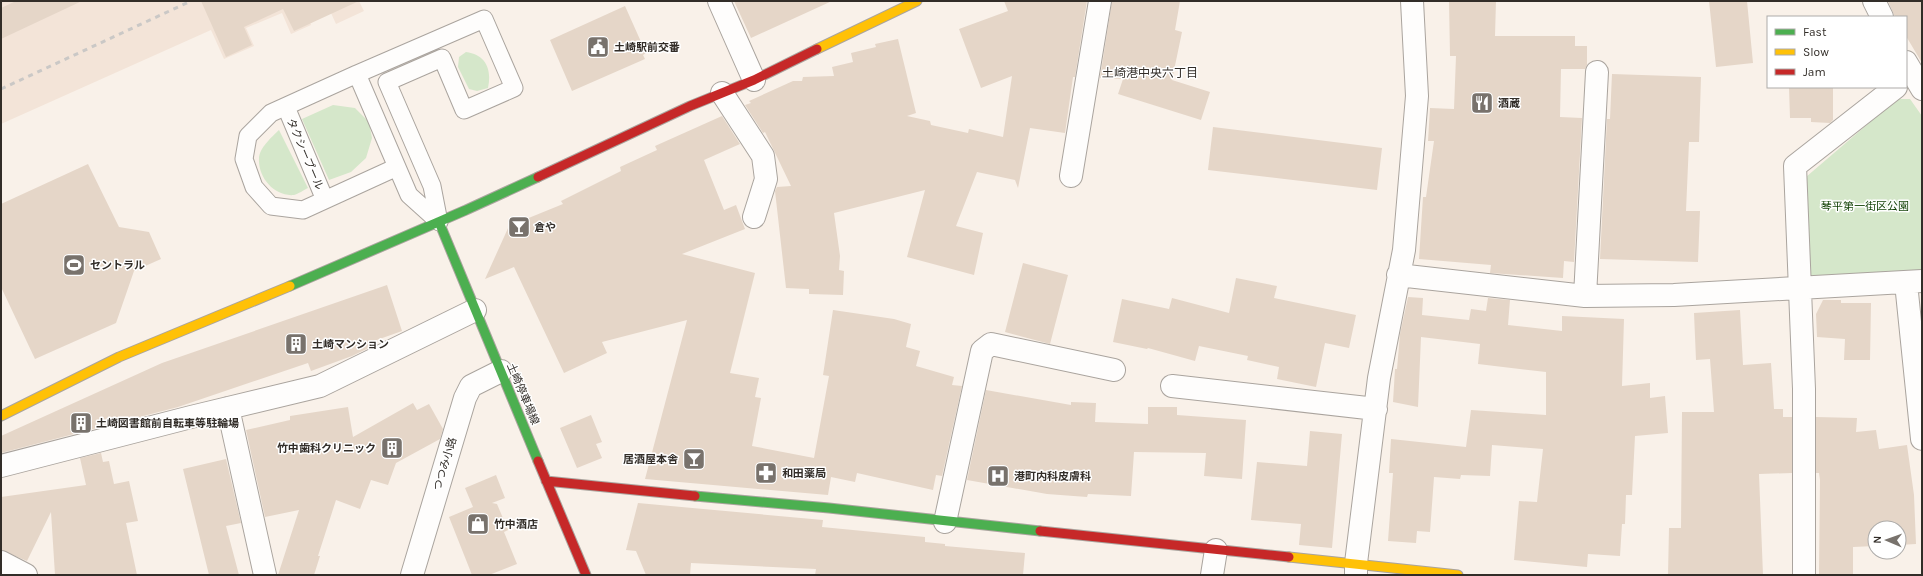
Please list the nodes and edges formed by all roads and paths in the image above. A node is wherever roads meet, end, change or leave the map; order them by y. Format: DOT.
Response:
graph roads {
  1 [pos="719,1"];
  2 [pos="917,1"];
  3 [pos="1100,1"];
  4 [pos="1412,1"];
  5 [pos="1874,1"];
  6 [pos="1882,16"];
  7 [pos="1597,72"];
  8 [pos="357,74"];
  9 [pos="754,80"];
  10 [pos="1896,88"];
  11 [pos="722,93"];
  12 [pos="286,107"];
  13 [pos="397,168"];
  14 [pos="1071,176"];
  15 [pos="325,200"];
  16 [pos="754,217"];
  17 [pos="439,222"];
  18 [pos="1398,275"];
  19 [pos="1914,282"];
  20 [pos="1799,287"];
  21 [pos="1585,296"];
  22 [pos="475,310"];
  23 [pos="1917,345"];
  24 [pos="1114,370"];
  25 [pos="500,371"];
  26 [pos="1172,386"];
  27 [pos="228,408"];
  28 [pos="1376,408"];
  29 [pos="1,416"];
  30 [pos="1922,439"];
  31 [pos="1,466"];
  32 [pos="546,481"];
  33 [pos="945,522"];
  34 [pos="1216,550"];
  35 [pos="1,562"];
  36 [pos="1356,569"];
  37 [pos="26,575"];
  38 [pos="265,575"];
  39 [pos="412,575"];
  40 [pos="586,575"];
  41 [pos="1212,575"];
  42 [pos="1458,575"];
  43 [pos="1804,575"];
  1 -- 9 [label="street"];
  2 -- 9 [label="street"];
  3 -- 14 [label="street"];
  4 -- 18 [label="street"];
  5 -- 6 [label="street"];
  7 -- 21 [label="street"];
  8 -- 12 [label="lane"];
  8 -- 13 [label="lane"];
  8 -- 17 [label="lane"];
  9 -- 11 [label="street"];
  10 -- 20 [label="street"];
  11 -- 16 [label="street"];
  11 -- 17 [label="street"];
  12 -- 15 [label="lane, タクシープール"];
  12 -- 15 [label="lane"];
  13 -- 15 [label="lane"];
  13 -- 17 [label="lane"];
  17 -- 22 [label="street, 土崎停車場線"];
  17 -- 29 [label="street"];
  18 -- 21 [label="street"];
  18 -- 28 [label="street"];
  19 -- 20 [label="street"];
  19 -- 23 [label="street"];
  20 -- 21 [label="street"];
  20 -- 43 [label="street"];
  22 -- 25 [label="street, 土崎停車場線"];
  22 -- 27 [label="street"];
  23 -- 30 [label="street"];
  24 -- 33 [label="street"];
  25 -- 32 [label="street, 土崎停車場線"];
  25 -- 39 [label="street, つつみ小路"];
  26 -- 28 [label="street"];
  27 -- 31 [label="street"];
  27 -- 38 [label="street"];
  28 -- 36 [label="street"];
  32 -- 33 [label="street"];
  32 -- 40 [label="street, 土崎停車場線"];
  33 -- 34 [label="street"];
  34 -- 36 [label="street"];
  34 -- 41 [label="street"];
  35 -- 37 [label="street"];
  36 -- 42 [label="street"];
}
